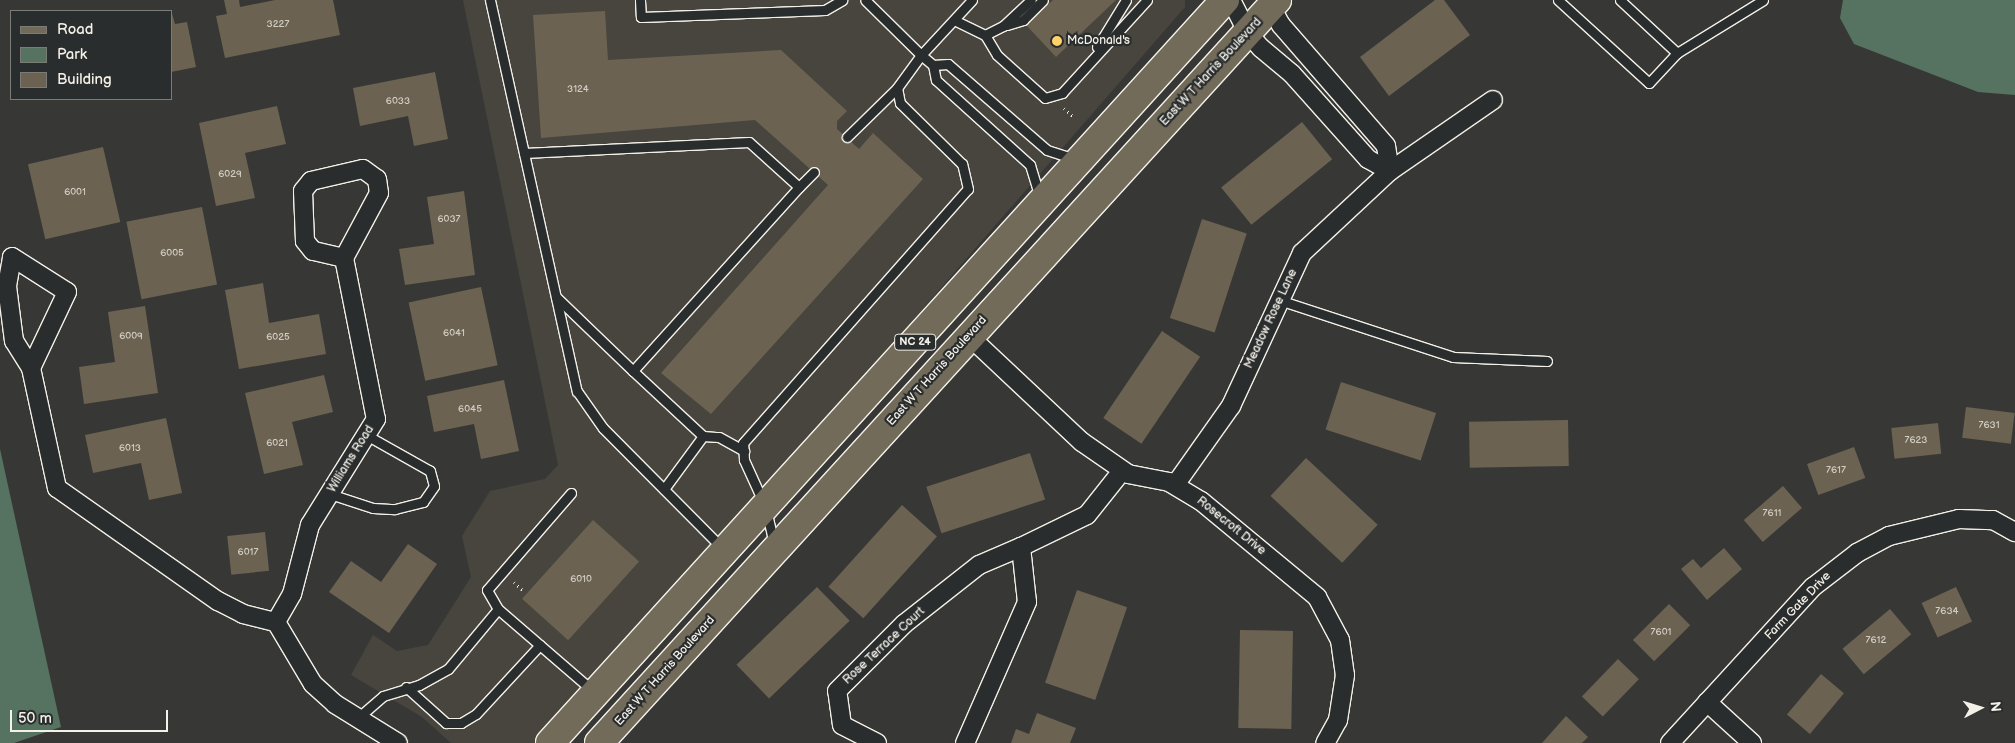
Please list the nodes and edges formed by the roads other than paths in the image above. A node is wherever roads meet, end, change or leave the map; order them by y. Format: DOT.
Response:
graph roads {
  1 [pos="490,0"];
  2 [pos="640,0"];
  3 [pos="842,0"];
  4 [pos="865,0"];
  5 [pos="972,0"];
  6 [pos="1031,0"];
  7 [pos="1043,0"];
  8 [pos="1126,0"];
  9 [pos="1147,0"];
  10 [pos="1225,0"];
  11 [pos="1232,0"];
  12 [pos="1558,0"];
  13 [pos="1620,0"];
  14 [pos="1763,0"];
  15 [pos="1274,3"];
  16 [pos="954,20"];
  17 [pos="1003,26"];
  18 [pos="1246,32"];
  19 [pos="985,35"];
  20 [pos="1677,52"];
  21 [pos="921,55"];
  22 [pos="1091,58"];
  23 [pos="934,65"];
  24 [pos="897,88"];
  25 [pos="1493,100"];
  26 [pos="848,137"];
  27 [pos="524,153"];
  28 [pos="1080,160"];
  29 [pos="1390,171"];
  30 [pos="814,172"];
  31 [pos="799,187"];
  32 [pos="1042,202"];
  33 [pos="344,258"];
  34 [pos="556,297"];
  35 [pos="1278,300"];
  36 [pos="969,336"];
  37 [pos="1547,361"];
  38 [pos="31,368"];
  39 [pos="633,371"];
  40 [pos="366,435"];
  41 [pos="703,436"];
  42 [pos="744,451"];
  43 [pos="1122,471"];
  44 [pos="1175,485"];
  45 [pos="664,489"];
  46 [pos="571,493"];
  47 [pos="330,494"];
  48 [pos="765,506"];
  49 [pos="2015,532"];
  50 [pos="1021,547"];
  51 [pos="724,550"];
  52 [pos="776,550"];
  53 [pos="498,609"];
  54 [pos="276,622"];
  55 [pos="540,645"];
  56 [pos="406,687"];
  57 [pos="595,693"];
  58 [pos="1707,702"];
  59 [pos="360,716"];
  60 [pos="398,743"];
  61 [pos="550,743"];
  62 [pos="599,743"];
  63 [pos="877,743"];
  64 [pos="966,743"];
  65 [pos="1325,743"];
  66 [pos="1670,743"];
  67 [pos="1752,743"];
  1 -- 27 [label="lane"];
  2 -- 3 [label="lane"];
  4 -- 21 [label="lane"];
  5 -- 16 [label="lane"];
  6 -- 17 [label="lane"];
  7 -- 17 [label="lane"];
  8 -- 22 [label="lane"];
  9 -- 22 [label="lane"];
  10 -- 28 [label="main road, NC 24"];
  11 -- 18 [label="street"];
  12 -- 20 [label="lane"];
  13 -- 20 [label="lane"];
  14 -- 20 [label="lane"];
  15 -- 18 [label="main road, East W T Harris Boulevard / NC 24"];
  15 -- 29 [label="street"];
  16 -- 19 [label="lane"];
  16 -- 21 [label="lane"];
  17 -- 19 [label="lane"];
  18 -- 29 [label="street"];
  18 -- 36 [label="main road, East W T Harris Boulevard / NC 24"];
  19 -- 22 [label="lane"];
  21 -- 23 [label="lane"];
  21 -- 24 [label="lane"];
  23 -- 28 [label="lane"];
  23 -- 32 [label="lane"];
  24 -- 26 [label="lane"];
  24 -- 42 [label="lane"];
  25 -- 29 [label="street, Meadow Rose Lane"];
  27 -- 31 [label="lane"];
  27 -- 34 [label="lane"];
  28 -- 32 [label="main road, NC 24"];
  29 -- 35 [label="street, Meadow Rose Lane"];
  30 -- 31 [label="lane"];
  31 -- 39 [label="lane"];
  32 -- 48 [label="main road, NC 24"];
  33 -- 33 [label="street"];
  33 -- 40 [label="street, Williams Road"];
  34 -- 39 [label="lane"];
  34 -- 45 [label="lane"];
  35 -- 37 [label="lane"];
  35 -- 44 [label="street, Meadow Rose Lane"];
  36 -- 43 [label="street, Rosecroft Drive"];
  36 -- 52 [label="main road, East W T Harris Boulevard / NC 24"];
  38 -- 38 [label="street"];
  38 -- 54 [label="street"];
  39 -- 41 [label="lane"];
  40 -- 47 [label="street, Williams Road"];
  40 -- 47 [label="lane"];
  41 -- 42 [label="lane"];
  41 -- 45 [label="lane"];
  42 -- 48 [label="lane"];
  43 -- 44 [label="street, Rosecroft Drive"];
  43 -- 50 [label="street, Rose Terrace Court"];
  44 -- 65 [label="street, Rosecroft Drive"];
  45 -- 51 [label="lane"];
  46 -- 53 [label="lane"];
  47 -- 54 [label="street, Williams Road"];
  48 -- 51 [label="main road, NC 24"];
  48 -- 52 [label="lane"];
  49 -- 58 [label="street, Farm Gate Drive"];
  50 -- 63 [label="street, Rose Terrace Court"];
  50 -- 64 [label="street"];
  51 -- 57 [label="main road, NC 24"];
  52 -- 62 [label="main road, East W T Harris Boulevard / NC 24"];
  53 -- 55 [label="lane"];
  53 -- 56 [label="lane"];
  54 -- 59 [label="street"];
  55 -- 56 [label="lane"];
  55 -- 57 [label="lane"];
  56 -- 59 [label="lane"];
  57 -- 61 [label="main road, NC 24"];
  58 -- 66 [label="street, Farm Gate Drive"];
  58 -- 67 [label="street"];
  59 -- 60 [label="street"];
}
